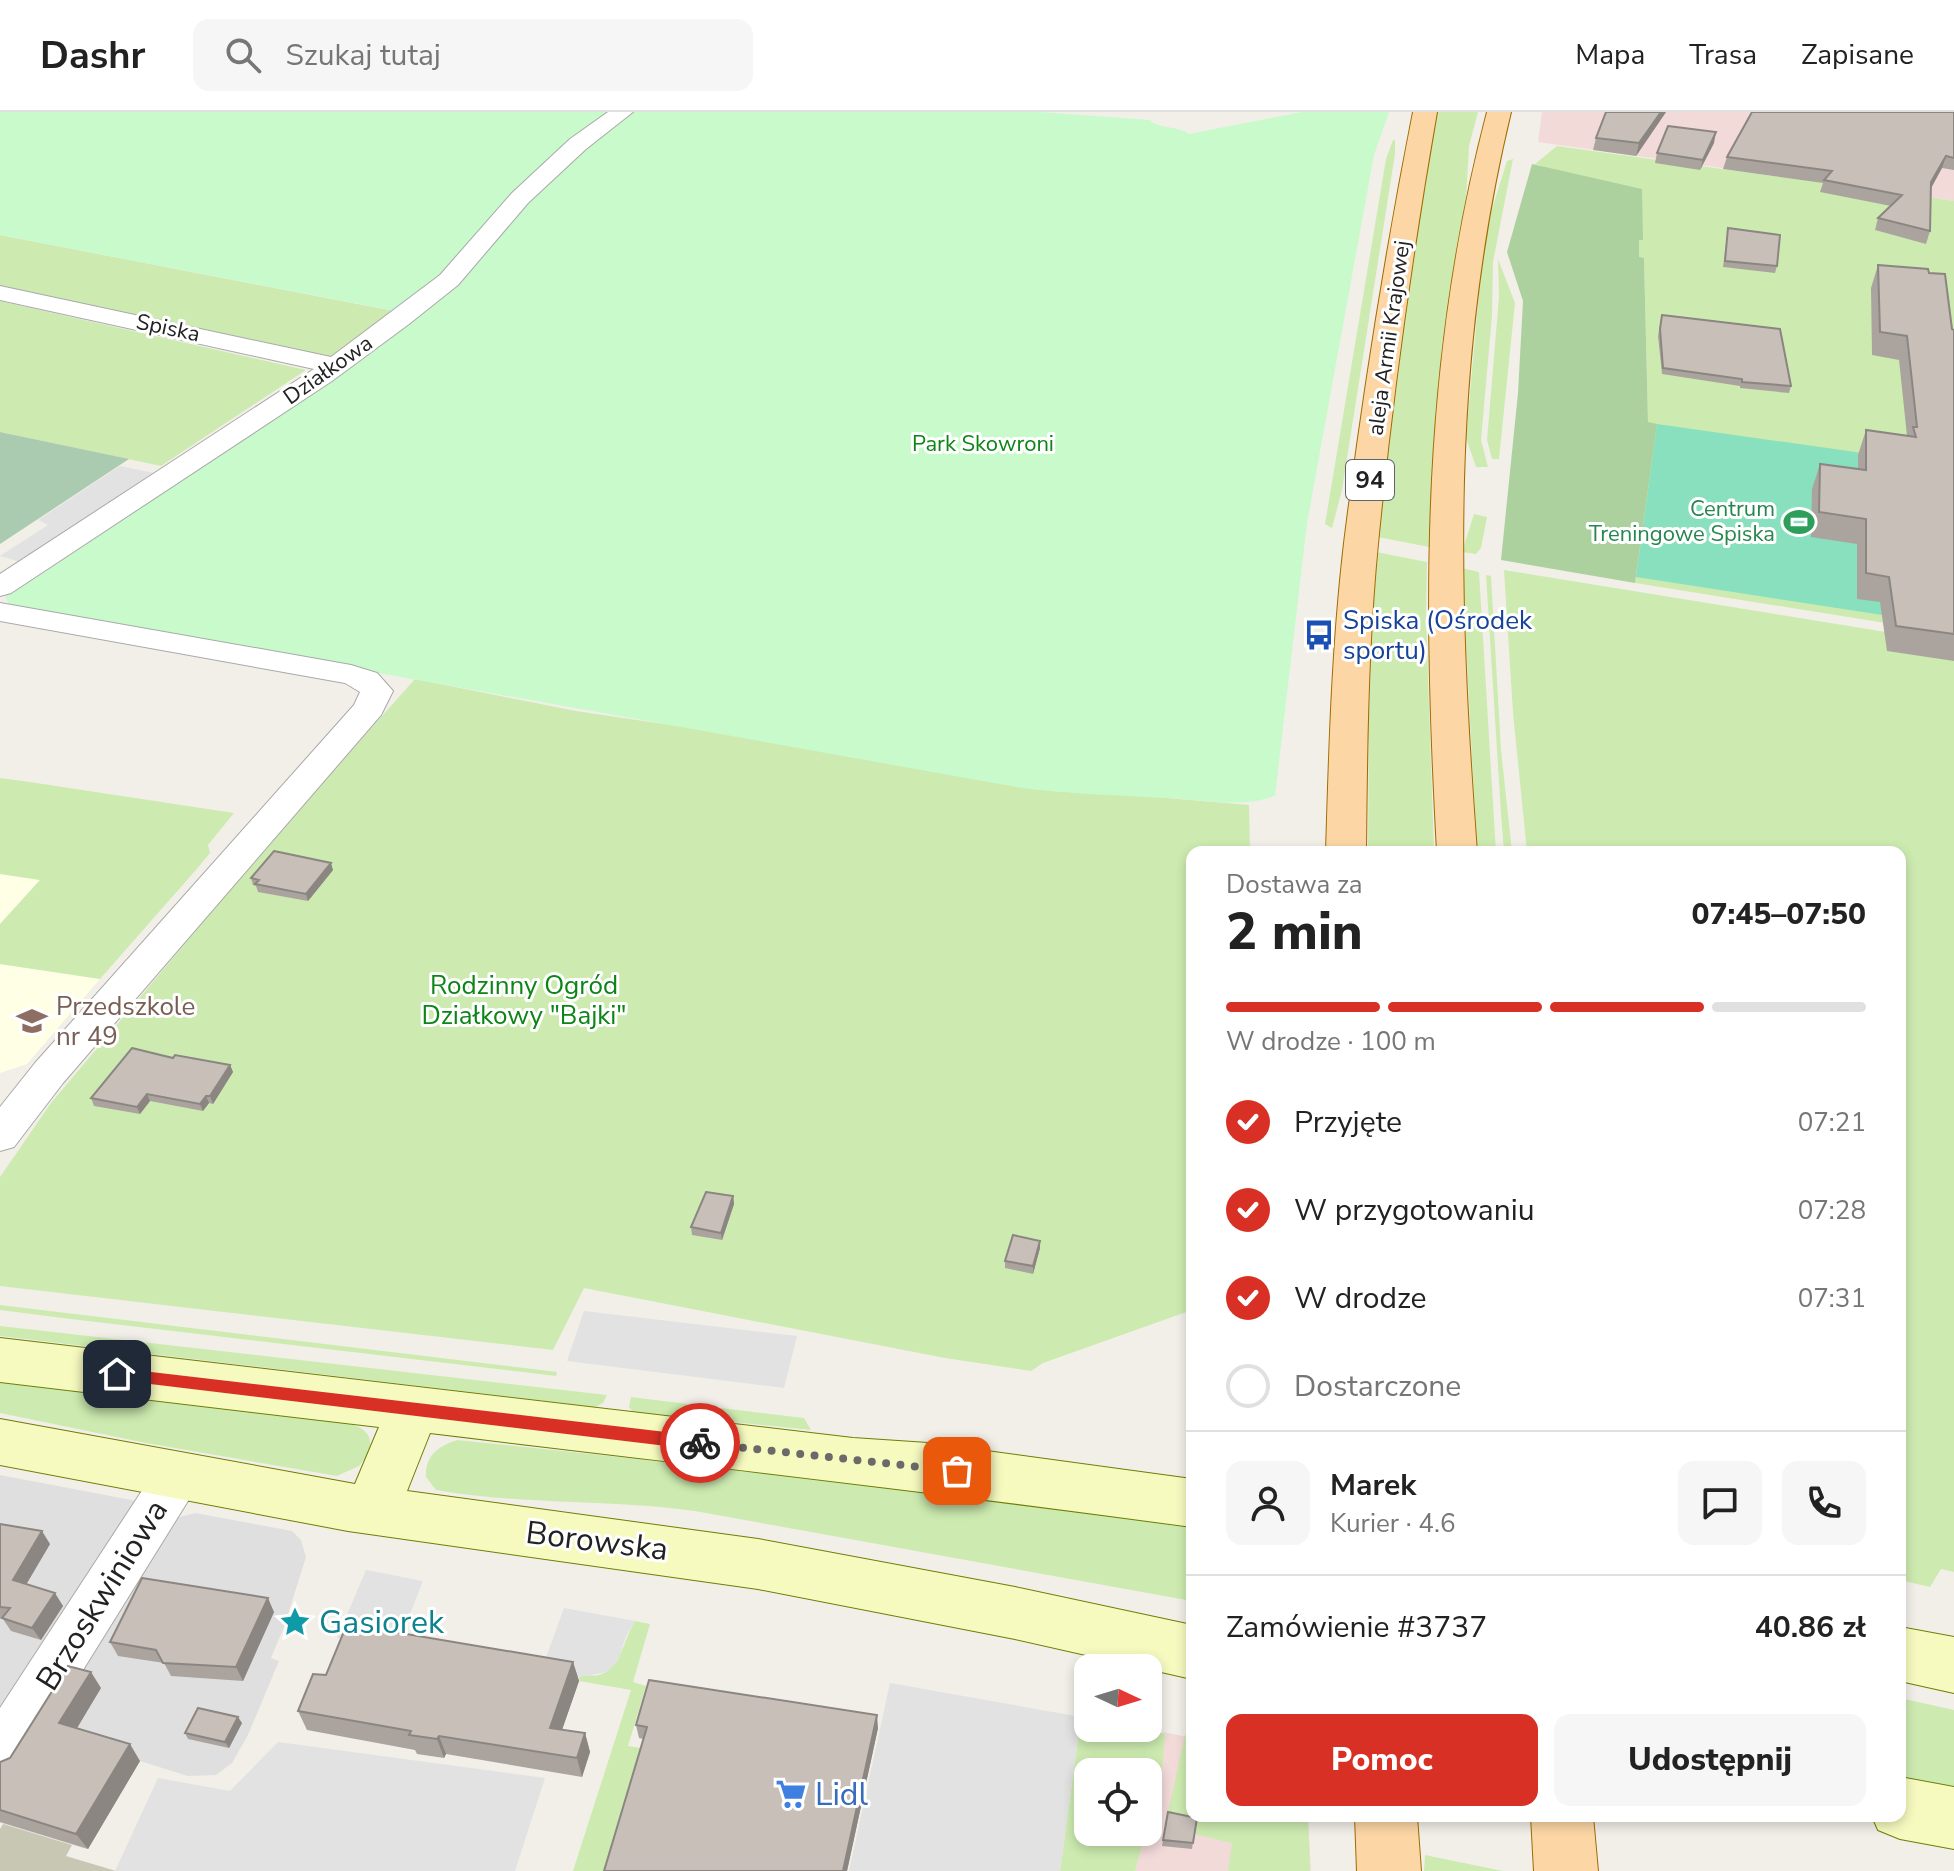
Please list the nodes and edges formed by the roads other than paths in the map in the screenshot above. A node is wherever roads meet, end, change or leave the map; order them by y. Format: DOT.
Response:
graph roads {
  1 [pos="622,112"];
  2 [pos="1425,112"];
  3 [pos="1499,112"];
  4 [pos="0,293"];
  5 [pos="336,366"];
  6 [pos="0,587"];
  7 [pos="0,612"];
  8 [pos="1346,846"];
  9 [pos="1457,846"];
  10 [pos="0,1136"];
  11 [pos="0,1360"];
  12 [pos="414,1407"];
  13 [pos="0,1442"];
  14 [pos="179,1474"];
  15 [pos="1186,1502"];
  16 [pos="371,1510"];
  17 [pos="1186,1651"];
  18 [pos="1906,1655"];
  19 [pos="1954,1665"];
  20 [pos="0,1755"];
  21 [pos="1906,1809"];
  22 [pos="1954,1818"];
  23 [pos="1386,1822"];
  24 [pos="1562,1822"];
  25 [pos="1389,1871"];
  26 [pos="1566,1871"];
  1 -- 5 [label="street, Działkowa"];
  2 -- 8 [label="main road, aleja Armii Krajowej / 94"];
  3 -- 9 [label="main road"];
  4 -- 5 [label="street, Spiska"];
  5 -- 6 [label="street, Działkowa"];
  7 -- 10 [label="street"];
  11 -- 12 [label="street"];
  12 -- 15 [label="street"];
  12 -- 16 [label="street"];
  13 -- 14 [label="street, Borowska"];
  14 -- 16 [label="street, Borowska"];
  14 -- 20 [label="street, Brzoskwiniowa"];
  16 -- 17 [label="street, Borowska"];
  18 -- 19 [label="street"];
  21 -- 22 [label="street"];
  23 -- 25 [label="main road"];
  24 -- 26 [label="main road"];
}
